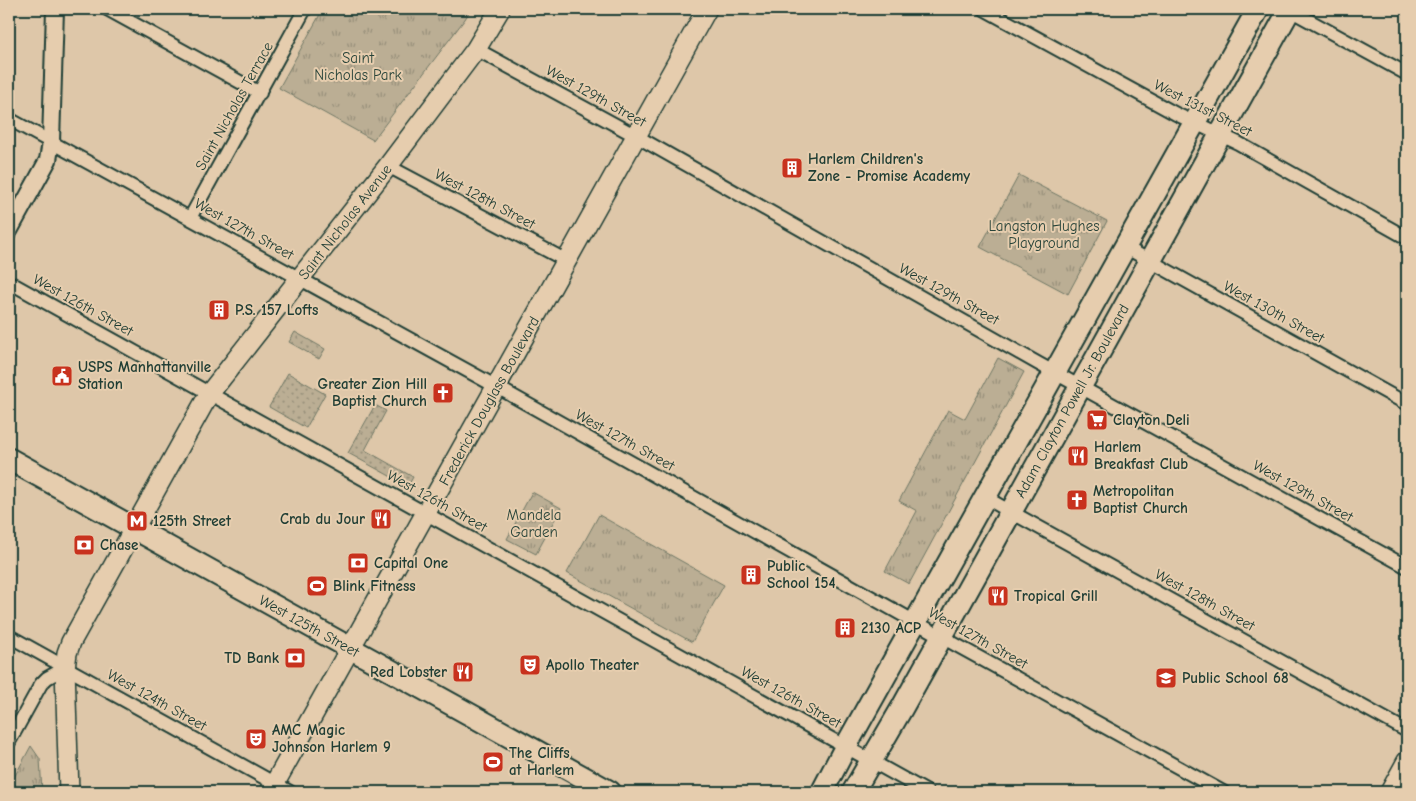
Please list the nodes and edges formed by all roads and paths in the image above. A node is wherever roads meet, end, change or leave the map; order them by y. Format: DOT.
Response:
graph roads {
  1 [pos="55,9"];
  2 [pos="106,9"];
  3 [pos="306,9"];
  4 [pos="500,9"];
  5 [pos="707,9"];
  6 [pos="984,9"];
  7 [pos="1258,9"];
  8 [pos="1289,9"];
  9 [pos="476,49"];
  10 [pos="1407,74"];
  11 [pos="260,93"];
  12 [pos="9,119"];
  13 [pos="1194,122"];
  14 [pos="1220,135"];
  15 [pos="636,136"];
  16 [pos="51,142"];
  17 [pos="388,166"];
  18 [pos="190,218"];
  19 [pos="9,231"];
  20 [pos="1407,238"];
  21 [pos="1125,247"];
  22 [pos="567,261"];
  23 [pos="1150,261"];
  24 [pos="301,279"];
  25 [pos="9,282"];
  26 [pos="1056,373"];
  27 [pos="497,386"];
  28 [pos="1080,386"];
  29 [pos="209,394"];
  30 [pos="1407,404"];
  31 [pos="9,460"];
  32 [pos="986,498"];
  33 [pos="1010,511"];
  34 [pos="426,514"];
  35 [pos="135,529"];
  36 [pos="1407,567"];
  37 [pos="917,622"];
  38 [pos="9,636"];
  39 [pos="942,636"];
  40 [pos="350,648"];
  41 [pos="65,668"];
  42 [pos="1407,731"];
  43 [pos="9,742"];
  44 [pos="846,746"];
  45 [pos="870,760"];
  46 [pos="1407,761"];
  47 [pos="278,789"];
  48 [pos="70,792"];
  49 [pos="610,792"];
  50 [pos="822,792"];
  51 [pos="853,792"];
  52 [pos="928,792"];
  53 [pos="1223,792"];
  54 [pos="1390,792"];
  1 -- 16 [label="street"];
  2 -- 11 [label="street"];
  3 -- 11 [label="street, Saint Nicholas Terrace"];
  4 -- 9 [label="main road, Saint Nicholas Avenue"];
  5 -- 15 [label="main road, Frederick Douglass Boulevard"];
  6 -- 13 [label="street, West 131st Street"];
  7 -- 13 [label="main road, Adam Clayton Powell Jr. Boulevard"];
  8 -- 10 [label="street"];
  8 -- 14 [label="main road, Adam Clayton Powell Jr. Boulevard"];
  9 -- 15 [label="street, West 129th Street"];
  9 -- 17 [label="main road, Saint Nicholas Avenue"];
  11 -- 18 [label="street, Saint Nicholas Terrace"];
  12 -- 16 [label="street, West 127th Street"];
  13 -- 14 [label="street, West 131st Street"];
  13 -- 21 [label="main road, Adam Clayton Powell Jr. Boulevard"];
  14 -- 20 [label="street, West 131st Street"];
  14 -- 23 [label="main road, Adam Clayton Powell Jr. Boulevard"];
  15 -- 22 [label="main road, Frederick Douglass Boulevard"];
  15 -- 26 [label="street, West 129th Street"];
  16 -- 18 [label="street, West 127th Street"];
  16 -- 19 [label="street"];
  17 -- 22 [label="street, West 128th Street"];
  17 -- 24 [label="main road, Saint Nicholas Avenue"];
  18 -- 24 [label="street, West 127th Street"];
  21 -- 23 [label="street, West 130th Street"];
  21 -- 26 [label="main road, Adam Clayton Powell Jr. Boulevard"];
  22 -- 27 [label="main road, Frederick Douglass Boulevard"];
  23 -- 28 [label="main road, Adam Clayton Powell Jr. Boulevard"];
  23 -- 30 [label="street, West 130th Street"];
  24 -- 27 [label="street, West 127th Street"];
  24 -- 29 [label="main road, Saint Nicholas Avenue"];
  25 -- 29 [label="street, West 126th Street"];
  26 -- 28 [label="street, West 129th Street"];
  26 -- 32 [label="main road, Adam Clayton Powell Jr. Boulevard"];
  27 -- 34 [label="main road, Frederick Douglass Boulevard"];
  27 -- 37 [label="street, West 127th Street"];
  28 -- 33 [label="main road, Adam Clayton Powell Jr. Boulevard"];
  28 -- 36 [label="street, West 129th Street"];
  29 -- 34 [label="street, West 126th Street"];
  29 -- 35 [label="main road, Saint Nicholas Avenue"];
  31 -- 35 [label="main road, West 125th Street"];
  32 -- 33 [label="street, West 128th Street"];
  32 -- 37 [label="main road, Adam Clayton Powell Jr. Boulevard"];
  33 -- 39 [label="main road, Adam Clayton Powell Jr. Boulevard"];
  33 -- 42 [label="street, West 128th Street"];
  34 -- 40 [label="main road, Frederick Douglass Boulevard"];
  34 -- 44 [label="street, West 126th Street"];
  35 -- 40 [label="main road, West 125th Street"];
  35 -- 41 [label="main road, Saint Nicholas Avenue"];
  37 -- 39 [label="street, West 127th Street"];
  37 -- 44 [label="main road, Adam Clayton Powell Jr. Boulevard"];
  38 -- 41 [label="street, West 124th Street"];
  39 -- 45 [label="main road, Adam Clayton Powell Jr. Boulevard"];
  39 -- 53 [label="street, West 127th Street"];
  40 -- 47 [label="main road, Frederick Douglass Boulevard"];
  40 -- 49 [label="main road, West 125th Street"];
  41 -- 43 [label="street"];
  41 -- 47 [label="street, West 124th Street"];
  41 -- 48 [label="main road, Saint Nicholas Avenue"];
  44 -- 45 [label="street, West 126th Street"];
  44 -- 50 [label="main road, Adam Clayton Powell Jr. Boulevard"];
  45 -- 51 [label="main road, Adam Clayton Powell Jr. Boulevard"];
  45 -- 52 [label="street, West 126th Street"];
  46 -- 54 [label="main road"];
}
